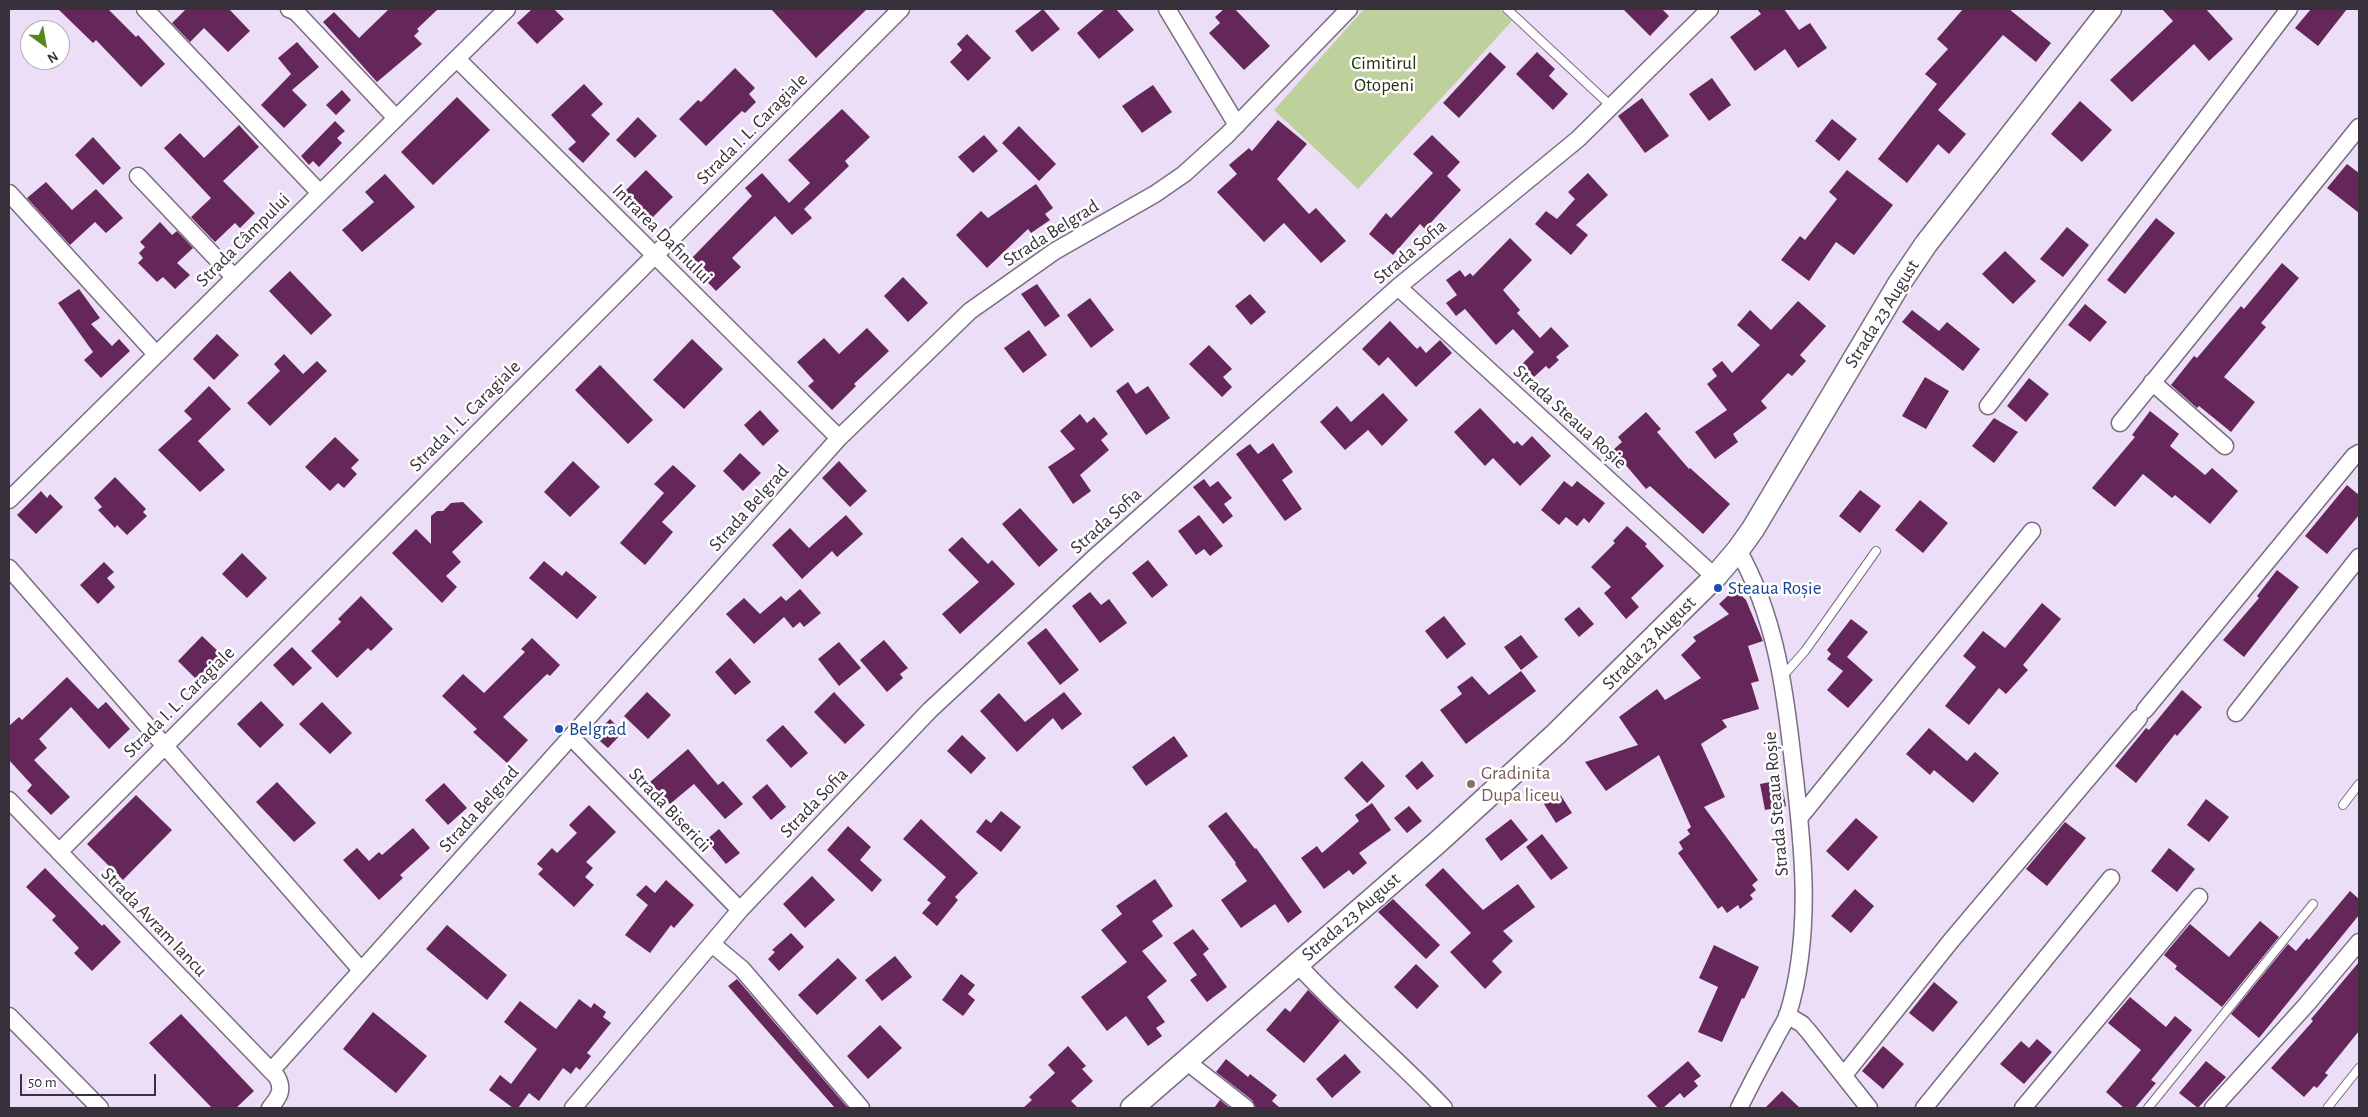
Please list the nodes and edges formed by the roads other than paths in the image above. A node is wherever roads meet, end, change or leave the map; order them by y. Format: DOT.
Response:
graph roads {
  1 [pos="145,9"];
  2 [pos="289,9"];
  3 [pos="507,9"];
  4 [pos="901,9"];
  5 [pos="1167,9"];
  6 [pos="1349,9"];
  7 [pos="1506,9"];
  8 [pos="1710,9"];
  9 [pos="2110,9"];
  10 [pos="2289,9"];
  11 [pos="457,59"];
  12 [pos="1612,106"];
  13 [pos="396,118"];
  14 [pos="1237,125"];
  15 [pos="2359,127"];
  16 [pos="138,176"];
  17 [pos="320,192"];
  18 [pos="9,193"];
  19 [pos="654,255"];
  20 [pos="234,277"];
  21 [pos="1398,287"];
  22 [pos="156,354"];
  23 [pos="2152,382"];
  24 [pos="1988,406"];
  25 [pos="2120,422"];
  26 [pos="839,438"];
  27 [pos="2225,446"];
  28 [pos="2359,453"];
  29 [pos="9,500"];
  30 [pos="2032,532"];
  31 [pos="1738,550"];
  32 [pos="1876,550"];
  33 [pos="2359,557"];
  34 [pos="9,568"];
  35 [pos="1716,577"];
  36 [pos="1782,677"];
  37 [pos="2236,713"];
  38 [pos="571,737"];
  39 [pos="164,745"];
  40 [pos="2359,784"];
  41 [pos="9,800"];
  42 [pos="2343,805"];
  43 [pos="1800,817"];
  44 [pos="59,852"];
  45 [pos="2111,878"];
  46 [pos="2199,897"];
  47 [pos="2313,904"];
  48 [pos="740,910"];
  49 [pos="2359,942"];
  50 [pos="712,944"];
  51 [pos="1297,964"];
  52 [pos="361,970"];
  53 [pos="1787,1015"];
  54 [pos="9,1016"];
  55 [pos="1186,1061"];
  56 [pos="2359,1068"];
  57 [pos="271,1071"];
  58 [pos="1844,1075"];
  59 [pos="2328,1107"];
  60 [pos="100,1108"];
  61 [pos="270,1108"];
  62 [pos="574,1108"];
  63 [pos="861,1108"];
  64 [pos="1132,1108"];
  65 [pos="1246,1108"];
  66 [pos="1444,1108"];
  67 [pos="1739,1108"];
  68 [pos="1869,1108"];
  69 [pos="1924,1108"];
  70 [pos="2024,1108"];
  71 [pos="2148,1108"];
  72 [pos="2213,1108"];
  1 -- 17 [label="street"];
  2 -- 13 [label="street"];
  3 -- 11 [label="street, Strada Câmpului"];
  4 -- 19 [label="street, Strada I. L. Caragiale"];
  5 -- 14 [label="street"];
  6 -- 14 [label="street, Strada Belgrad"];
  7 -- 12 [label="lane"];
  8 -- 12 [label="street, Strada Sofia"];
  9 -- 31 [label="main road, Strada 23 August"];
  10 -- 24 [label="street"];
  11 -- 13 [label="street, Strada Câmpului"];
  11 -- 19 [label="street, Intrarea Dafinului"];
  12 -- 21 [label="street, Strada Sofia"];
  13 -- 17 [label="street, Strada Câmpului"];
  14 -- 26 [label="street, Strada Belgrad"];
  15 -- 23 [label="street"];
  16 -- 20 [label="street"];
  17 -- 20 [label="street, Strada Câmpului"];
  18 -- 22 [label="street"];
  19 -- 26 [label="street, Intrarea Dafinului"];
  19 -- 39 [label="street, Strada I. L. Caragiale"];
  20 -- 22 [label="street, Strada Câmpului"];
  21 -- 35 [label="street, Strada Steaua Roșie"];
  21 -- 48 [label="street, Strada Sofia"];
  22 -- 29 [label="street, Strada Câmpului"];
  23 -- 25 [label="street"];
  23 -- 27 [label="street"];
  26 -- 38 [label="street, Strada Belgrad"];
  28 -- 58 [label="street"];
  30 -- 43 [label="street"];
  31 -- 35 [label="main road, Strada 23 August"];
  31 -- 36 [label="street, Strada Steaua Roșie"];
  32 -- 36 [label="lane"];
  33 -- 37 [label="street"];
  34 -- 39 [label="street"];
  35 -- 51 [label="main road, Strada 23 August"];
  36 -- 43 [label="street, Strada Steaua Roșie"];
  38 -- 48 [label="street, Strada Bisericii"];
  38 -- 52 [label="street, Strada Belgrad"];
  39 -- 44 [label="street, Strada I. L. Caragiale"];
  39 -- 52 [label="street"];
  40 -- 42 [label="lane"];
  41 -- 44 [label="street, Strada Avram Iancu"];
  43 -- 53 [label="street, Strada Steaua Roșie"];
  44 -- 57 [label="street, Strada Avram Iancu"];
  45 -- 69 [label="street"];
  46 -- 70 [label="street"];
  47 -- 71 [label="lane"];
  48 -- 50 [label="street, Strada Sofia"];
  49 -- 72 [label="street"];
  50 -- 62 [label="street, Strada Sofia"];
  50 -- 63 [label="street"];
  51 -- 55 [label="main road, Strada 23 August"];
  51 -- 66 [label="street"];
  52 -- 57 [label="street, Strada Belgrad"];
  53 -- 58 [label="street"];
  53 -- 67 [label="street, Strada Steaua Roșie"];
  54 -- 60 [label="street"];
  55 -- 64 [label="main road, Strada 23 August"];
  55 -- 65 [label="street"];
  56 -- 59 [label="lane"];
  57 -- 61 [label="street"];
  58 -- 68 [label="street"];
}
